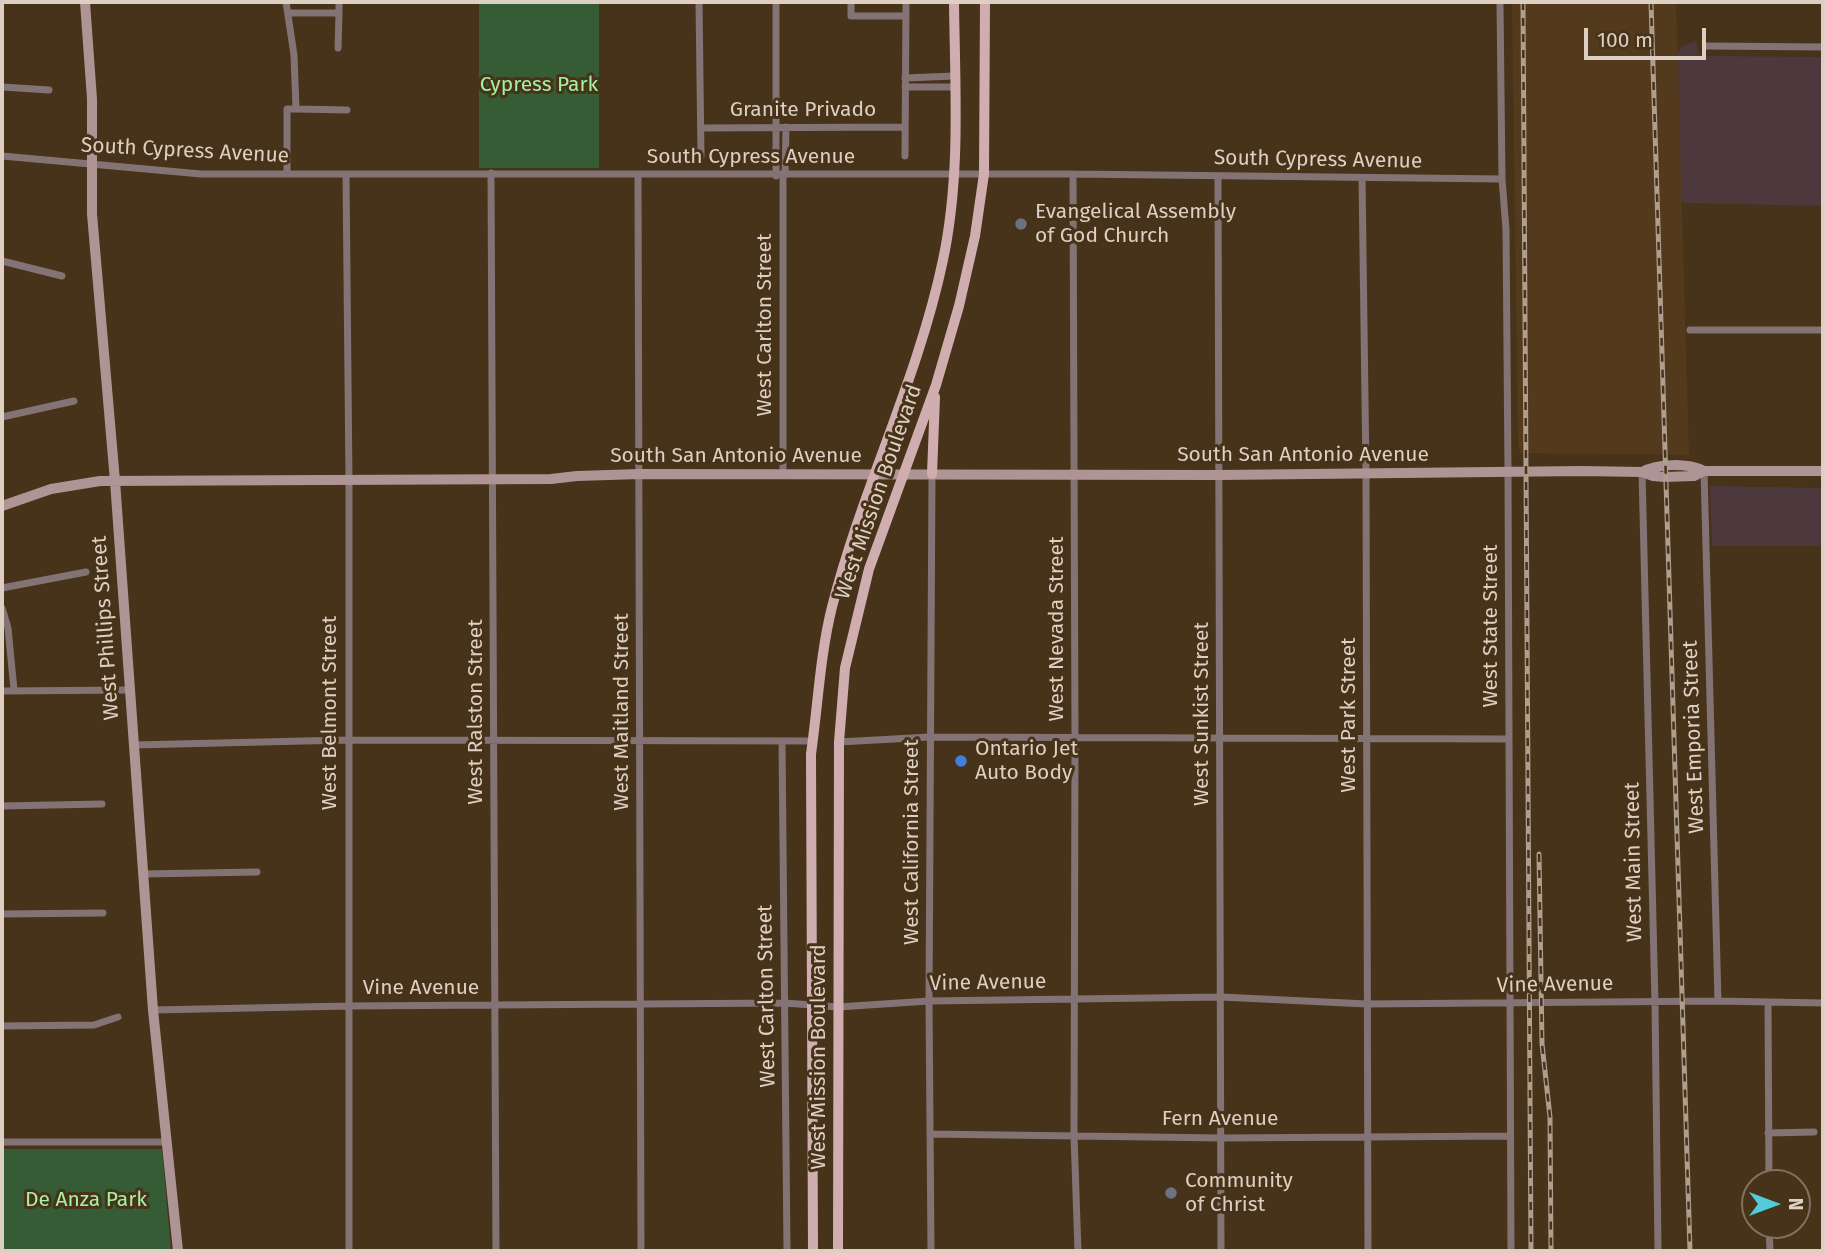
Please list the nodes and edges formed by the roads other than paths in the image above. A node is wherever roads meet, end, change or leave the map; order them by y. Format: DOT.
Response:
graph roads {
  1 [pos="85,2"];
  2 [pos="286,2"];
  3 [pos="339,2"];
  4 [pos="699,2"];
  5 [pos="776,2"];
  6 [pos="851,2"];
  7 [pos="906,2"];
  8 [pos="954,2"];
  9 [pos="985,2"];
  10 [pos="1500,2"];
  11 [pos="288,13"];
  12 [pos="339,13"];
  13 [pos="905,16"];
  14 [pos="1707,46"];
  15 [pos="1823,47"];
  16 [pos="338,48"];
  17 [pos="905,78"];
  18 [pos="955,82"];
  19 [pos="2,87"];
  20 [pos="905,87"];
  21 [pos="49,90"];
  22 [pos="296,109"];
  23 [pos="347,110"];
  24 [pos="776,127"];
  25 [pos="786,127"];
  26 [pos="905,127"];
  27 [pos="701,128"];
  28 [pos="2,156"];
  29 [pos="701,156"];
  30 [pos="905,156"];
  31 [pos="91,166"];
  32 [pos="491,173"];
  33 [pos="287,174"];
  34 [pos="638,174"];
  35 [pos="984,174"];
  36 [pos="1073,174"];
  37 [pos="346,175"];
  38 [pos="955,175"];
  39 [pos="781,176"];
  40 [pos="1218,177"];
  41 [pos="1362,178"];
  42 [pos="1502,179"];
  43 [pos="2,261"];
  44 [pos="62,276"];
  45 [pos="1690,330"];
  46 [pos="1823,330"];
  47 [pos="936,385"];
  48 [pos="74,401"];
  49 [pos="2,417"];
  50 [pos="1704,471"];
  51 [pos="1823,471"];
  52 [pos="1642,472"];
  53 [pos="1366,473"];
  54 [pos="1508,473"];
  55 [pos="640,474"];
  56 [pos="783,474"];
  57 [pos="932,474"];
  58 [pos="1074,474"];
  59 [pos="873,475"];
  60 [pos="903,475"];
  61 [pos="1220,475"];
  62 [pos="349,480"];
  63 [pos="494,480"];
  64 [pos="115,481"];
  65 [pos="2,506"];
  66 [pos="86,572"];
  67 [pos="2,588"];
  68 [pos="2,608"];
  69 [pos="14,690"];
  70 [pos="131,690"];
  71 [pos="2,691"];
  72 [pos="930,737"];
  73 [pos="1075,737"];
  74 [pos="1219,738"];
  75 [pos="1366,739"];
  76 [pos="1509,739"];
  77 [pos="347,740"];
  78 [pos="639,741"];
  79 [pos="782,741"];
  80 [pos="813,741"];
  81 [pos="493,742"];
  82 [pos="839,742"];
  83 [pos="134,746"];
  84 [pos="102,804"];
  85 [pos="2,806"];
  86 [pos="257,872"];
  87 [pos="143,874"];
  88 [pos="103,913"];
  89 [pos="2,914"];
  90 [pos="1221,997"];
  91 [pos="1074,999"];
  92 [pos="929,1001"];
  93 [pos="1718,1001"];
  94 [pos="1655,1002"];
  95 [pos="785,1003"];
  96 [pos="1511,1003"];
  97 [pos="1768,1003"];
  98 [pos="1823,1003"];
  99 [pos="642,1004"];
  100 [pos="1367,1004"];
  101 [pos="810,1005"];
  102 [pos="348,1006"];
  103 [pos="494,1006"];
  104 [pos="838,1007"];
  105 [pos="153,1010"];
  106 [pos="118,1017"];
  107 [pos="2,1027"];
  108 [pos="1814,1132"];
  109 [pos="1768,1133"];
  110 [pos="930,1134"];
  111 [pos="1074,1136"];
  112 [pos="1367,1136"];
  113 [pos="1510,1136"];
  114 [pos="1222,1138"];
  115 [pos="2,1142"];
  116 [pos="166,1142"];
  117 [pos="1769,1169"];
  118 [pos="178,1251"];
  119 [pos="349,1251"];
  120 [pos="496,1251"];
  121 [pos="641,1251"];
  122 [pos="787,1251"];
  123 [pos="813,1251"];
  124 [pos="838,1251"];
  125 [pos="932,1251"];
  126 [pos="1077,1251"];
  127 [pos="1221,1251"];
  128 [pos="1368,1251"];
  129 [pos="1511,1251"];
  130 [pos="1658,1251"];
  1 -- 31 [label="street, West Phillips Street"];
  2 -- 11 [label="street"];
  3 -- 12 [label="street"];
  4 -- 27 [label="street"];
  5 -- 24 [label="street"];
  6 -- 13 [label="street"];
  7 -- 13 [label="street"];
  8 -- 18 [label="main road, West Mission Boulevard"];
  9 -- 35 [label="main road, West Mission Boulevard"];
  10 -- 42 [label="street, West State Street"];
  11 -- 12 [label="street"];
  11 -- 22 [label="street"];
  12 -- 16 [label="street"];
  13 -- 17 [label="street"];
  14 -- 15 [label="street"];
  17 -- 18 [label="street"];
  17 -- 20 [label="street"];
  18 -- 20 [label="street, Granite Privado"];
  18 -- 38 [label="main road, West Mission Boulevard"];
  19 -- 21 [label="street"];
  20 -- 26 [label="street"];
  22 -- 23 [label="street"];
  22 -- 33 [label="street"];
  24 -- 25 [label="street, Granite Privado"];
  24 -- 27 [label="street, Granite Privado"];
  24 -- 39 [label="street"];
  25 -- 26 [label="street, Granite Privado"];
  25 -- 39 [label="street"];
  26 -- 30 [label="street"];
  27 -- 29 [label="street"];
  28 -- 31 [label="street, South Cypress Avenue"];
  31 -- 33 [label="street, South Cypress Avenue"];
  31 -- 64 [label="street, West Phillips Street"];
  32 -- 34 [label="street, South Cypress Avenue"];
  32 -- 37 [label="street, South Cypress Avenue"];
  32 -- 63 [label="street, West Ralston Street"];
  33 -- 37 [label="street, South Cypress Avenue"];
  34 -- 39 [label="street, South Cypress Avenue"];
  34 -- 55 [label="street, West Maitland Street"];
  35 -- 36 [label="street, South Cypress Avenue"];
  35 -- 38 [label="street, South Cypress Avenue"];
  35 -- 47 [label="main road, West Mission Boulevard"];
  36 -- 40 [label="street, South Cypress Avenue"];
  36 -- 58 [label="street, West Nevada Street"];
  37 -- 62 [label="street, West Belmont Street"];
  38 -- 39 [label="street, South Cypress Avenue"];
  38 -- 59 [label="main road, West Mission Boulevard"];
  39 -- 56 [label="street, West Carlton Street"];
  40 -- 41 [label="street, South Cypress Avenue"];
  40 -- 61 [label="street, West Sunkist Street"];
  41 -- 42 [label="street, South Cypress Avenue"];
  41 -- 53 [label="street, West Park Street"];
  42 -- 54 [label="street, West State Street"];
  43 -- 44 [label="street"];
  45 -- 46 [label="street"];
  47 -- 57 [label="main road"];
  47 -- 60 [label="main road, West Mission Boulevard"];
  48 -- 49 [label="street"];
  50 -- 51 [label="street, South San Antonio Avenue"];
  50 -- 52 [label="street, South San Antonio Avenue"];
  50 -- 93 [label="street, West Emporia Street"];
  52 -- 54 [label="street, South San Antonio Avenue"];
  52 -- 94 [label="street, West Main Street"];
  53 -- 54 [label="street, South San Antonio Avenue"];
  53 -- 61 [label="street, South San Antonio Avenue"];
  53 -- 75 [label="street, West Park Street"];
  54 -- 76 [label="street, West State Street"];
  55 -- 56 [label="street, South San Antonio Avenue"];
  55 -- 63 [label="street, South San Antonio Avenue"];
  55 -- 78 [label="street, West Maitland Street"];
  56 -- 59 [label="street, South San Antonio Avenue"];
  57 -- 58 [label="street, South San Antonio Avenue"];
  57 -- 60 [label="street, South San Antonio Avenue"];
  57 -- 72 [label="street, West California Street"];
  58 -- 61 [label="street, South San Antonio Avenue"];
  58 -- 73 [label="street, West Nevada Street"];
  59 -- 60 [label="street, South San Antonio Avenue"];
  59 -- 80 [label="main road, West Mission Boulevard"];
  60 -- 82 [label="main road, West Mission Boulevard"];
  61 -- 74 [label="street, West Sunkist Street"];
  62 -- 63 [label="street, South San Antonio Avenue"];
  62 -- 64 [label="street, South San Antonio Avenue"];
  62 -- 77 [label="street, West Belmont Street"];
  63 -- 81 [label="street, West Ralston Street"];
  64 -- 65 [label="street, South San Antonio Avenue"];
  64 -- 70 [label="street, West Phillips Street"];
  66 -- 67 [label="street"];
  68 -- 69 [label="street"];
  69 -- 70 [label="street"];
  69 -- 71 [label="street"];
  70 -- 83 [label="street, West Phillips Street"];
  72 -- 73 [label="street"];
  72 -- 82 [label="street"];
  72 -- 92 [label="street, West California Street"];
  73 -- 74 [label="street"];
  73 -- 91 [label="street, West Nevada Street"];
  74 -- 75 [label="street"];
  74 -- 90 [label="street, West Sunkist Street"];
  75 -- 76 [label="street"];
  75 -- 100 [label="street, West Park Street"];
  76 -- 96 [label="street, West State Street"];
  77 -- 81 [label="street"];
  77 -- 83 [label="street"];
  77 -- 102 [label="street, West Belmont Street"];
  78 -- 79 [label="street"];
  78 -- 81 [label="street"];
  78 -- 99 [label="street, West Maitland Street"];
  79 -- 80 [label="street"];
  79 -- 95 [label="street, West Carlton Street"];
  80 -- 101 [label="main road, West Mission Boulevard"];
  81 -- 103 [label="street, West Ralston Street"];
  82 -- 104 [label="main road, West Mission Boulevard"];
  83 -- 87 [label="street, West Phillips Street"];
  84 -- 85 [label="street"];
  86 -- 87 [label="street"];
  87 -- 105 [label="street, West Phillips Street"];
  88 -- 89 [label="street"];
  90 -- 91 [label="street, Vine Avenue"];
  90 -- 100 [label="street, Vine Avenue"];
  90 -- 114 [label="street, West Sunkist Street"];
  91 -- 92 [label="street, Vine Avenue"];
  91 -- 111 [label="street, West Nevada Street"];
  92 -- 104 [label="street, Vine Avenue"];
  92 -- 110 [label="street, West California Street"];
  93 -- 94 [label="street, Vine Avenue"];
  93 -- 97 [label="street, Vine Avenue"];
  94 -- 96 [label="street, Vine Avenue"];
  94 -- 130 [label="street, West Main Street"];
  95 -- 99 [label="street, Vine Avenue"];
  95 -- 101 [label="street, Vine Avenue"];
  95 -- 122 [label="street, West Carlton Street"];
  96 -- 100 [label="street, Vine Avenue"];
  96 -- 113 [label="street, West State Street"];
  97 -- 98 [label="street, Vine Avenue"];
  97 -- 109 [label="street"];
  99 -- 103 [label="street, Vine Avenue"];
  99 -- 121 [label="street, West Maitland Street"];
  100 -- 112 [label="street, West Park Street"];
  101 -- 104 [label="street, Vine Avenue"];
  101 -- 123 [label="main road, West Mission Boulevard"];
  102 -- 103 [label="street, Vine Avenue"];
  102 -- 105 [label="street, Vine Avenue"];
  102 -- 119 [label="street, West Belmont Street"];
  103 -- 120 [label="street, West Ralston Street"];
  104 -- 124 [label="main road, West Mission Boulevard"];
  105 -- 116 [label="street, West Phillips Street"];
  106 -- 107 [label="street"];
  108 -- 109 [label="street"];
  109 -- 117 [label="street"];
  110 -- 111 [label="street, Fern Avenue"];
  110 -- 125 [label="street, West California Street"];
  111 -- 114 [label="street, Fern Avenue"];
  111 -- 126 [label="street, West Nevada Street"];
  112 -- 113 [label="street, Fern Avenue"];
  112 -- 114 [label="street, Fern Avenue"];
  112 -- 128 [label="street, West Park Street"];
  113 -- 129 [label="street, West State Street"];
  114 -- 127 [label="street, West Sunkist Street"];
  115 -- 116 [label="street"];
  116 -- 118 [label="street, West Phillips Street"];
}
